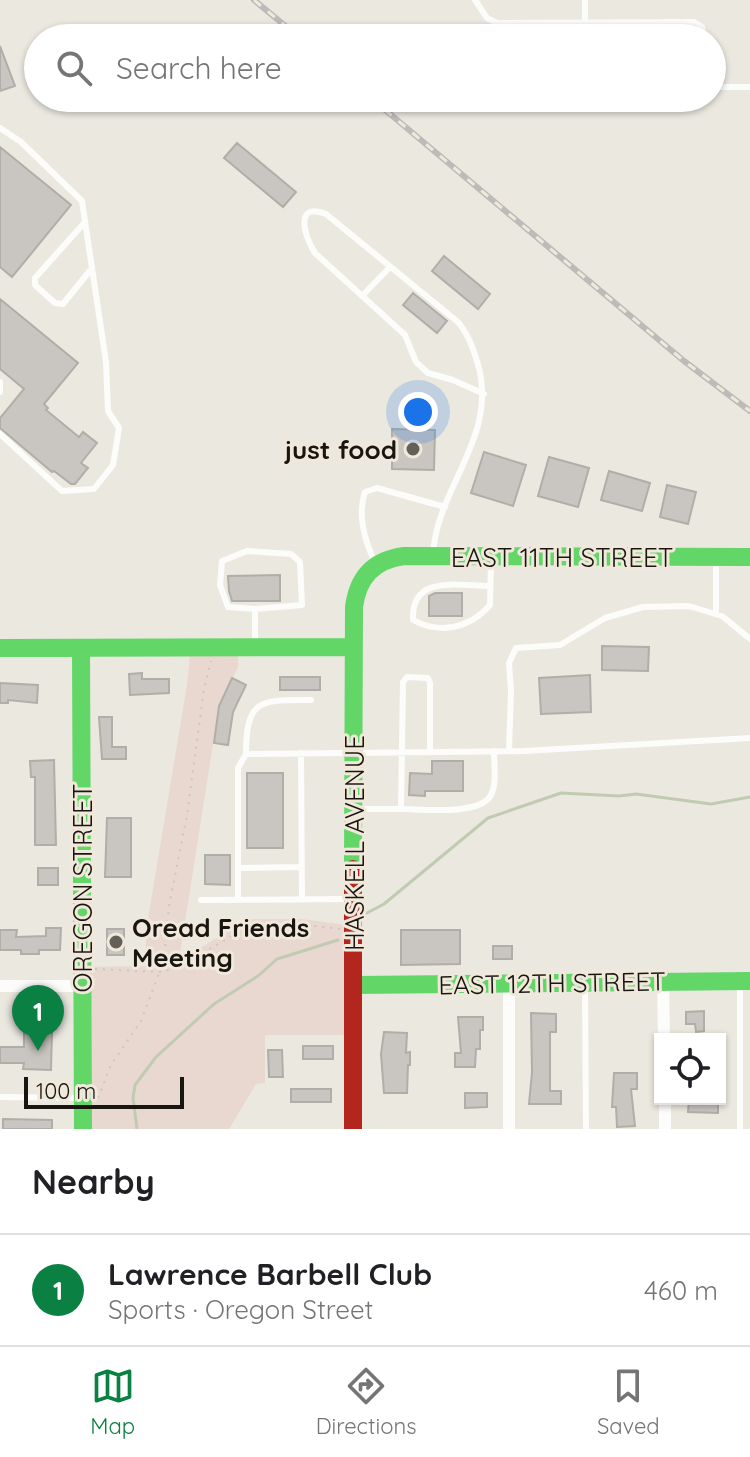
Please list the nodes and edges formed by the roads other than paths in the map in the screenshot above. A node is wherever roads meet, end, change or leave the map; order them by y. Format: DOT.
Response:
graph roads {
  1 [pos="475,0"];
  2 [pos="585,0"];
  3 [pos="567,23"];
  4 [pos="585,23"];
  5 [pos="697,24"];
  6 [pos="726,87"];
  7 [pos="750,87"];
  8 [pos="0,128"];
  9 [pos="85,222"];
  10 [pos="390,267"];
  11 [pos="92,268"];
  12 [pos="362,296"];
  13 [pos="0,382"];
  14 [pos="0,392"];
  15 [pos="484,394"];
  16 [pos="0,434"];
  17 [pos="445,507"];
  18 [pos="433,556"];
  19 [pos="491,556"];
  20 [pos="716,557"];
  21 [pos="750,557"];
  22 [pos="376,564"];
  23 [pos="490,586"];
  24 [pos="255,609"];
  25 [pos="716,614"];
  26 [pos="750,639"];
  27 [pos="255,647"];
  28 [pos="354,647"];
  29 [pos="0,648"];
  30 [pos="81,648"];
  31 [pos="311,700"];
  32 [pos="750,738"];
  33 [pos="494,751"];
  34 [pos="509,751"];
  35 [pos="430,752"];
  36 [pos="301,753"];
  37 [pos="354,753"];
  38 [pos="401,753"];
  39 [pos="246,754"];
  40 [pos="354,809"];
  41 [pos="401,809"];
  42 [pos="302,867"];
  43 [pos="238,868"];
  44 [pos="302,899"];
  45 [pos="354,899"];
  46 [pos="201,900"];
  47 [pos="238,900"];
  48 [pos="83,978"];
  49 [pos="585,981"];
  50 [pos="663,981"];
  51 [pos="745,981"];
  52 [pos="509,983"];
  53 [pos="354,985"];
  54 [pos="0,986"];
  55 [pos="664,1033"];
  56 [pos="0,1097"];
  57 [pos="89,1102"];
  58 [pos="665,1105"];
  59 [pos="83,1129"];
  60 [pos="353,1129"];
  61 [pos="509,1129"];
  62 [pos="586,1129"];
  63 [pos="665,1129"];
  64 [pos="740,1129"];
  1 -- 3 [label="lane"];
  2 -- 4 [label="lane"];
  3 -- 4 [label="lane"];
  4 -- 5 [label="lane"];
  6 -- 7 [label="lane"];
  8 -- 9 [label="lane"];
  9 -- 11 [label="lane"];
  9 -- 11 [label="lane"];
  10 -- 12 [label="lane"];
  10 -- 12 [label="lane"];
  10 -- 15 [label="lane"];
  11 -- 16 [label="lane"];
  12 -- 15 [label="lane"];
  13 -- 14 [label="lane"];
  15 -- 17 [label="lane"];
  17 -- 18 [label="lane"];
  17 -- 22 [label="lane"];
  18 -- 19 [label="street, EAST 11TH STREET"];
  18 -- 22 [label="street, EAST 11TH STREET"];
  19 -- 20 [label="street, EAST 11TH STREET"];
  19 -- 23 [label="lane"];
  20 -- 21 [label="street, EAST 11TH STREET"];
  20 -- 25 [label="lane"];
  22 -- 28 [label="street, HASKELL AVENUE"];
  23 -- 23 [label="lane"];
  24 -- 24 [label="lane"];
  24 -- 27 [label="lane"];
  25 -- 26 [label="lane"];
  25 -- 34 [label="lane"];
  27 -- 28 [label="street"];
  27 -- 30 [label="street"];
  28 -- 37 [label="street, HASKELL AVENUE"];
  29 -- 30 [label="street"];
  30 -- 48 [label="street, OREGON STREET"];
  31 -- 39 [label="lane"];
  32 -- 34 [label="lane"];
  33 -- 34 [label="lane"];
  33 -- 35 [label="lane"];
  33 -- 41 [label="lane"];
  35 -- 38 [label="lane"];
  35 -- 38 [label="lane"];
  36 -- 37 [label="lane"];
  36 -- 39 [label="lane"];
  36 -- 42 [label="lane"];
  37 -- 38 [label="lane"];
  37 -- 40 [label="street, HASKELL AVENUE"];
  38 -- 41 [label="lane"];
  39 -- 43 [label="lane"];
  40 -- 41 [label="lane"];
  40 -- 45 [label="street, HASKELL AVENUE"];
  42 -- 43 [label="lane"];
  42 -- 44 [label="lane"];
  43 -- 47 [label="lane"];
  44 -- 45 [label="lane"];
  44 -- 47 [label="lane"];
  45 -- 53 [label="street, HASKELL AVENUE"];
  46 -- 47 [label="lane"];
  48 -- 54 [label="street"];
  48 -- 57 [label="street, OREGON STREET"];
  49 -- 50 [label="street, EAST 12TH STREET"];
  49 -- 52 [label="street, EAST 12TH STREET"];
  49 -- 62 [label="lane"];
  50 -- 51 [label="street, EAST 12TH STREET"];
  50 -- 55 [label="street"];
  51 -- 64 [label="lane"];
  52 -- 53 [label="street, EAST 12TH STREET"];
  52 -- 61 [label="street"];
  53 -- 60 [label="street, HASKELL AVENUE"];
  56 -- 57 [label="lane"];
  57 -- 59 [label="street, OREGON STREET"];
  58 -- 63 [label="street"];
}
